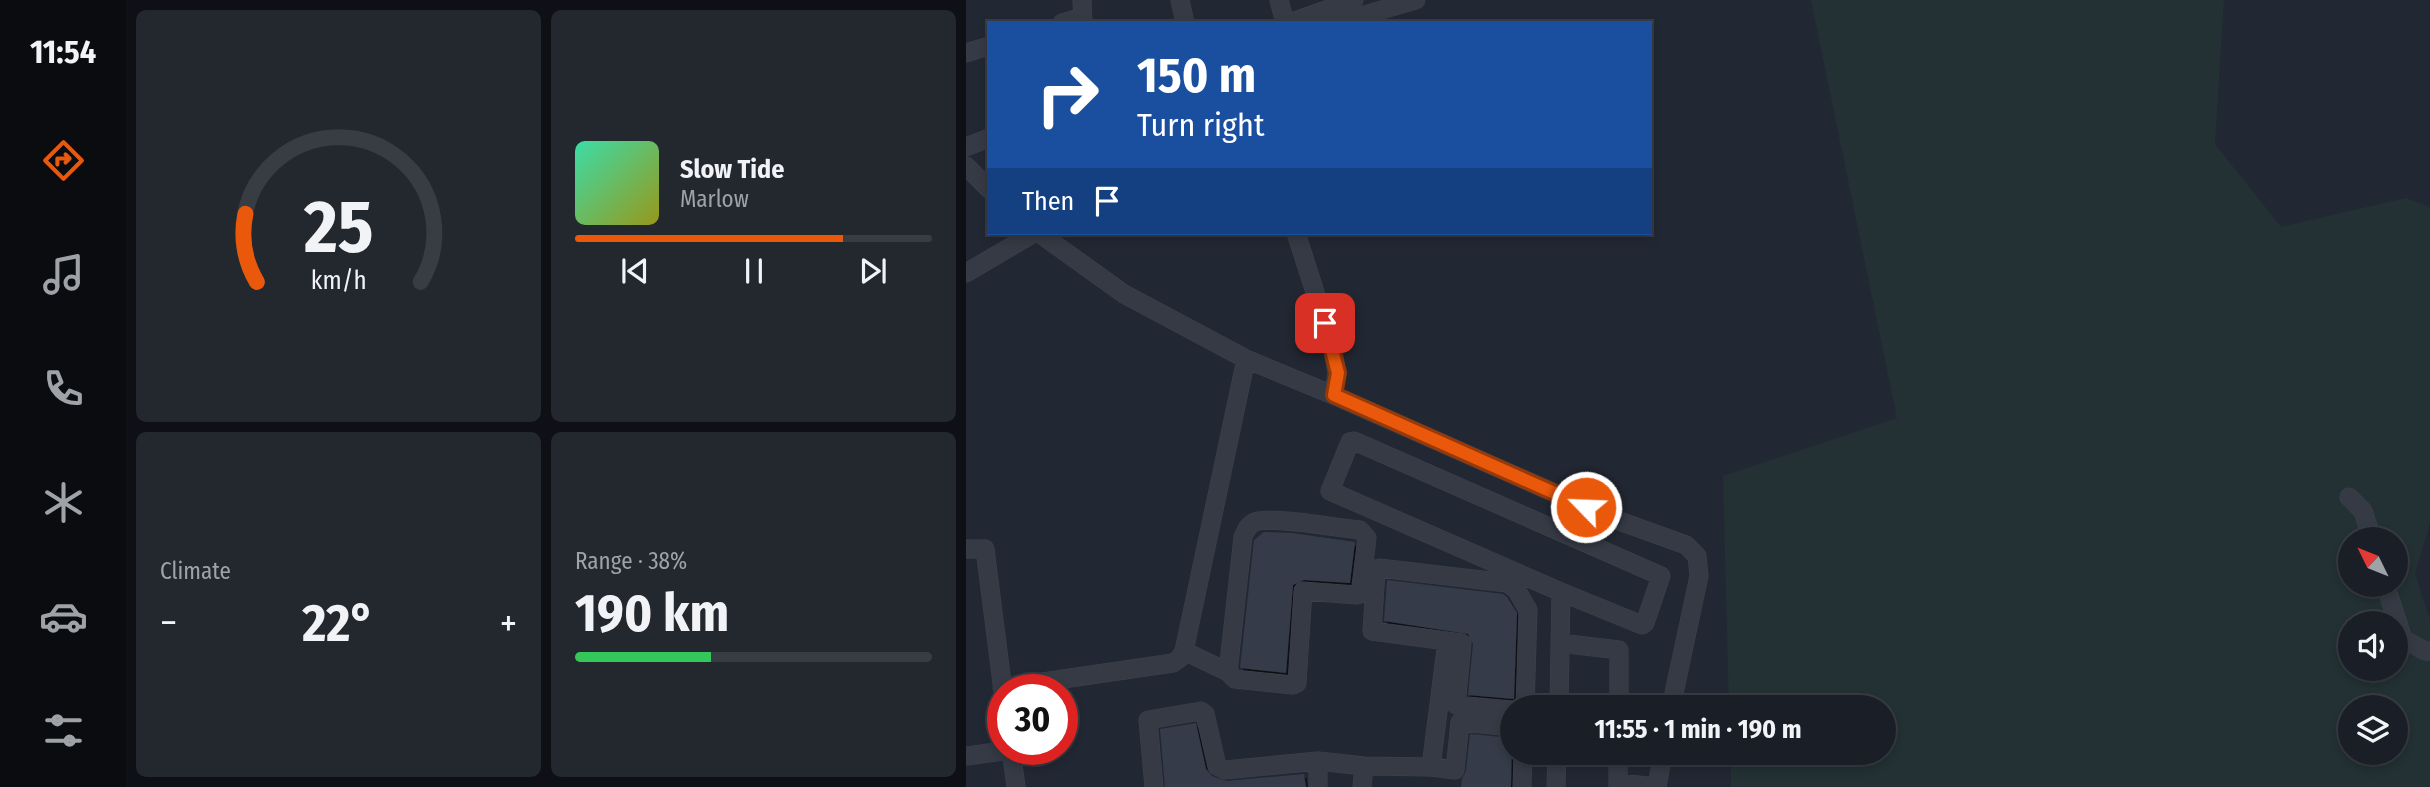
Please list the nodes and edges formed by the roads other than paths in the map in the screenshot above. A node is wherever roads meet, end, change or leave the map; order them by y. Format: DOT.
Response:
graph roads {
  1 [pos="1180,0"];
  2 [pos="1279,0"];
  3 [pos="1354,0"];
  4 [pos="1416,0"];
  5 [pos="1082,13"];
  6 [pos="1066,21"];
  7 [pos="1185,21"];
  8 [pos="1286,21"];
  9 [pos="1293,21"];
  10 [pos="1344,21"];
  11 [pos="987,47"];
  12 [pos="966,53"];
  13 [pos="987,139"];
  14 [pos="966,147"];
  15 [pos="966,166"];
  16 [pos="987,187"];
  17 [pos="1032,235"];
  18 [pos="1039,235"];
  19 [pos="1297,235"];
  20 [pos="966,273"];
  21 [pos="1246,359"];
  22 [pos="1334,395"];
  23 [pos="2349,497"];
  24 [pos="2368,527"];
  25 [pos="966,549"];
  26 [pos="1561,592"];
  27 [pos="2389,597"];
  28 [pos="1447,641"];
  29 [pos="1560,643"];
  30 [pos="1184,651"];
  31 [pos="2430,651"];
  32 [pos="1228,672"];
  33 [pos="1000,674"];
  34 [pos="1078,678"];
  35 [pos="1525,695"];
  36 [pos="1559,695"];
  37 [pos="1619,695"];
  38 [pos="1674,695"];
  39 [pos="1500,709"];
  40 [pos="1500,726"];
  41 [pos="987,753"];
  42 [pos="966,756"];
  43 [pos="1318,761"];
  44 [pos="1013,765"];
  45 [pos="1523,765"];
  46 [pos="1557,765"];
  47 [pos="1618,765"];
  48 [pos="1661,765"];
  49 [pos="1364,766"];
  50 [pos="1431,768"];
  51 [pos="1618,785"];
  52 [pos="1016,787"];
  53 [pos="1154,787"];
  54 [pos="1318,787"];
  55 [pos="1362,787"];
  56 [pos="1522,787"];
  57 [pos="1556,787"];
  58 [pos="1657,787"];
  1 -- 7 [label="street"];
  2 -- 8 [label="street"];
  3 -- 9 [label="street"];
  4 -- 10 [label="street"];
  5 -- 6 [label="street"];
  11 -- 12 [label="street"];
  13 -- 14 [label="street"];
  15 -- 16 [label="street"];
  17 -- 20 [label="street"];
  18 -- 21 [label="street"];
  19 -- 22 [label="street"];
  21 -- 22 [label="street"];
  21 -- 30 [label="street"];
  22 -- 38 [label="street"];
  23 -- 24 [label="street"];
  25 -- 33 [label="street"];
  26 -- 26 [label="street"];
  26 -- 29 [label="street"];
  27 -- 31 [label="street"];
  28 -- 35 [label="street"];
  28 -- 39 [label="street"];
  28 -- 50 [label="street"];
  29 -- 36 [label="street"];
  29 -- 37 [label="street"];
  30 -- 32 [label="street"];
  30 -- 34 [label="street"];
  32 -- 32 [label="street"];
  40 -- 50 [label="street"];
  41 -- 42 [label="street"];
  43 -- 49 [label="street"];
  43 -- 53 [label="street"];
  43 -- 54 [label="street"];
  44 -- 52 [label="street"];
  45 -- 56 [label="street"];
  46 -- 57 [label="street"];
  47 -- 51 [label="street"];
  48 -- 58 [label="street"];
  49 -- 50 [label="street"];
  49 -- 55 [label="street"];
  51 -- 58 [label="street"];
}
